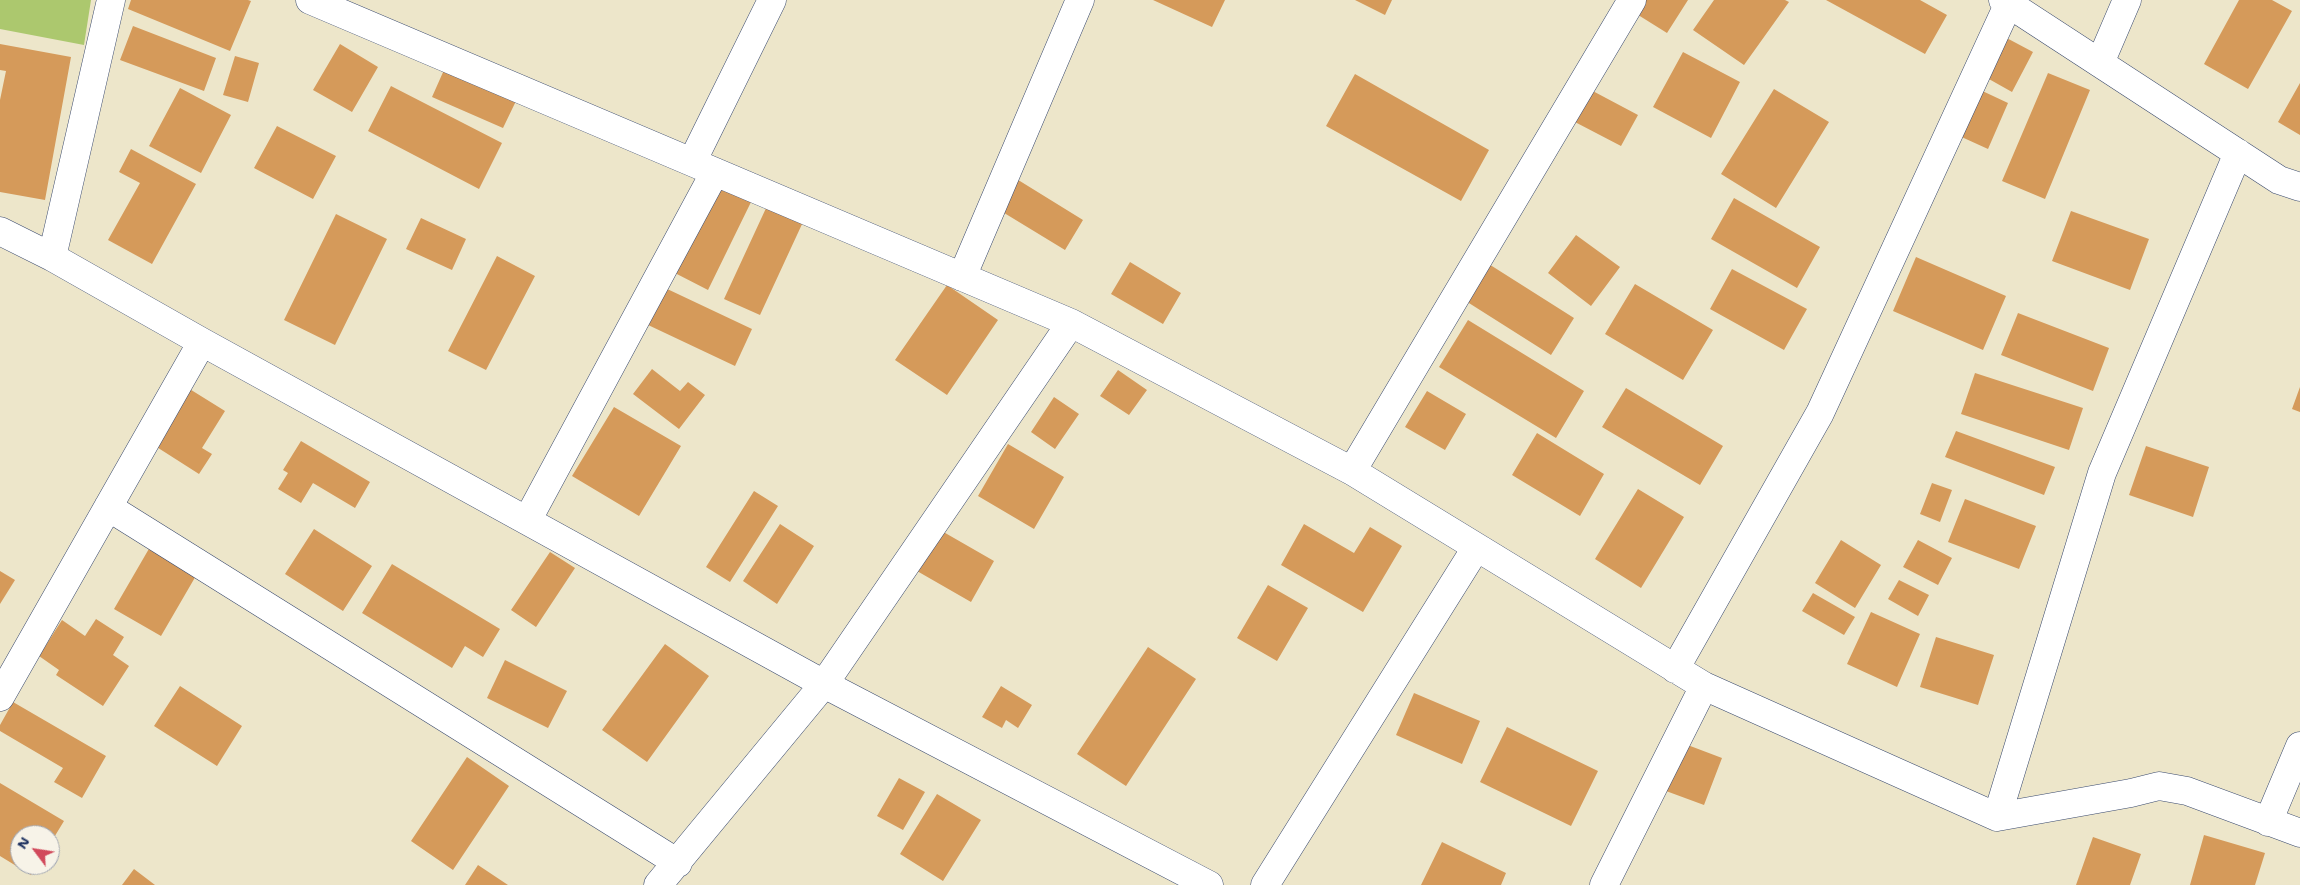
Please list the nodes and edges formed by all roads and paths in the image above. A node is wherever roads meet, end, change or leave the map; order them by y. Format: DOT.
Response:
graph roads {
  1 [pos="111,0"];
  2 [pos="310,0"];
  3 [pos="772,0"];
  4 [pos="1080,0"];
  5 [pos="1632,0"];
  6 [pos="2127,0"];
  7 [pos="2006,2"];
  8 [pos="2100,63"];
  9 [pos="2238,153"];
  10 [pos="704,167"];
  11 [pos="2300,187"];
  12 [pos="0,231"];
  13 [pos="52,257"];
  14 [pos="962,277"];
  15 [pos="1071,323"];
  16 [pos="202,342"];
  17 [pos="1352,471"];
  18 [pos="108,507"];
  19 [pos="528,519"];
  20 [pos="1476,548"];
  21 [pos="1675,669"];
  22 [pos="824,684"];
  23 [pos="1704,686"];
  24 [pos="0,697"];
  25 [pos="2300,746"];
  26 [pos="1997,817"];
  27 [pos="2268,822"];
  28 [pos="2300,833"];
  29 [pos="678,863"];
  30 [pos="658,885"];
  31 [pos="1209,885"];
  32 [pos="1265,885"];
  33 [pos="1604,885"];
  1 -- 13 [label="street"];
  2 -- 10 [label="street"];
  3 -- 10 [label="street"];
  4 -- 14 [label="street"];
  5 -- 17 [label="street"];
  6 -- 8 [label="street"];
  7 -- 8 [label="street"];
  7 -- 21 [label="street"];
  8 -- 9 [label="street"];
  9 -- 11 [label="street"];
  9 -- 26 [label="street"];
  10 -- 14 [label="street"];
  10 -- 19 [label="street"];
  12 -- 13 [label="street"];
  13 -- 16 [label="street"];
  14 -- 15 [label="street"];
  15 -- 17 [label="street"];
  15 -- 22 [label="street"];
  16 -- 18 [label="street"];
  16 -- 19 [label="street"];
  17 -- 20 [label="street"];
  18 -- 24 [label="street"];
  18 -- 29 [label="street"];
  19 -- 22 [label="street"];
  20 -- 21 [label="street"];
  20 -- 32 [label="street"];
  21 -- 23 [label="street"];
  22 -- 29 [label="street"];
  22 -- 31 [label="street"];
  23 -- 26 [label="street"];
  23 -- 33 [label="street"];
  25 -- 27 [label="street"];
  26 -- 27 [label="street"];
  27 -- 28 [label="street"];
  29 -- 30 [label="street"];
}
